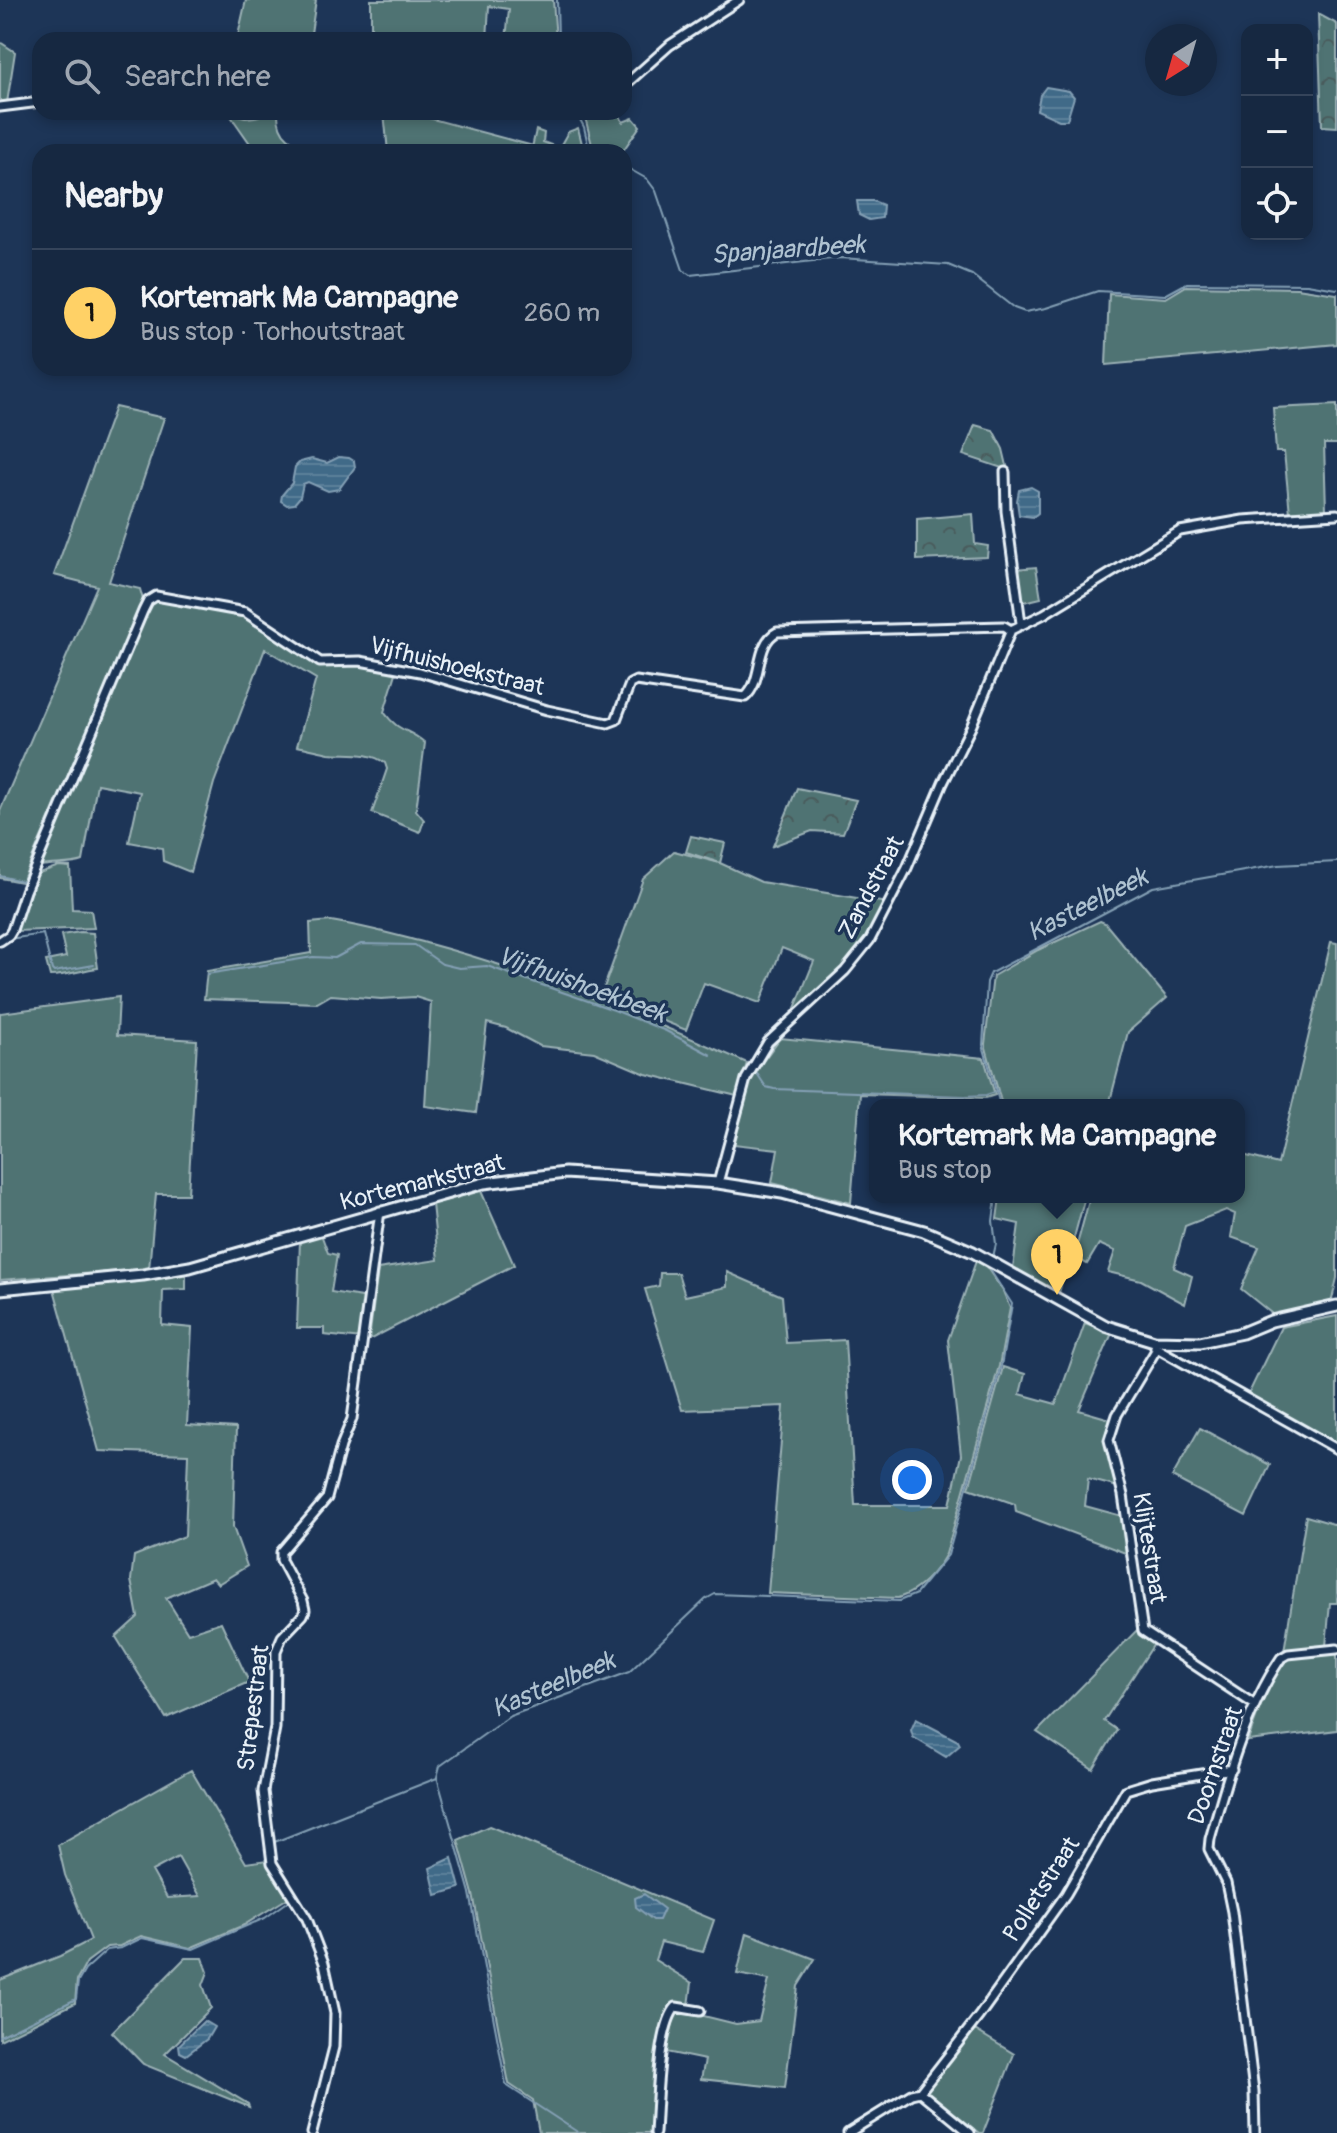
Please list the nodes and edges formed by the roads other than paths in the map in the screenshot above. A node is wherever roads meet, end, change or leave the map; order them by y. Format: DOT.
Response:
graph roads {
  1 [pos="739,0"];
  2 [pos="632,79"];
  3 [pos="32,103"];
  4 [pos="0,107"];
  5 [pos="1005,472"];
  6 [pos="1337,514"];
  7 [pos="1021,623"];
  8 [pos="1011,630"];
  9 [pos="0,941"];
  10 [pos="718,1183"];
  11 [pos="380,1211"];
  12 [pos="0,1289"];
  13 [pos="1337,1306"];
  14 [pos="1155,1346"];
  15 [pos="1337,1449"];
  16 [pos="1337,1649"];
  17 [pos="1255,1705"];
  18 [pos="1232,1769"];
  19 [pos="700,2011"];
  20 [pos="920,2092"];
  21 [pos="312,2133"];
  22 [pos="655,2133"];
  23 [pos="848,2133"];
  24 [pos="970,2133"];
  25 [pos="1255,2133"];
  1 -- 2 [label="street"];
  3 -- 4 [label="street"];
  5 -- 7 [label="street"];
  6 -- 7 [label="street"];
  7 -- 8 [label="street"];
  8 -- 9 [label="street, Vijfhuishoekstraat"];
  8 -- 10 [label="street, Zandstraat"];
  10 -- 11 [label="street, Kortemarkstraat"];
  10 -- 14 [label="street, Kortemarkstraat"];
  11 -- 12 [label="street, Kortemarkstraat"];
  11 -- 21 [label="street, Strepestraat"];
  13 -- 14 [label="street, Kortemarkstraat"];
  14 -- 15 [label="street"];
  14 -- 17 [label="street, Klijtestraat"];
  16 -- 17 [label="street, Doornstraat"];
  17 -- 18 [label="street, Doornstraat"];
  18 -- 20 [label="street, Polletstraat"];
  18 -- 25 [label="street, Doornstraat"];
  19 -- 22 [label="street"];
  20 -- 23 [label="street, Polletstraat"];
  20 -- 24 [label="street"];
}
